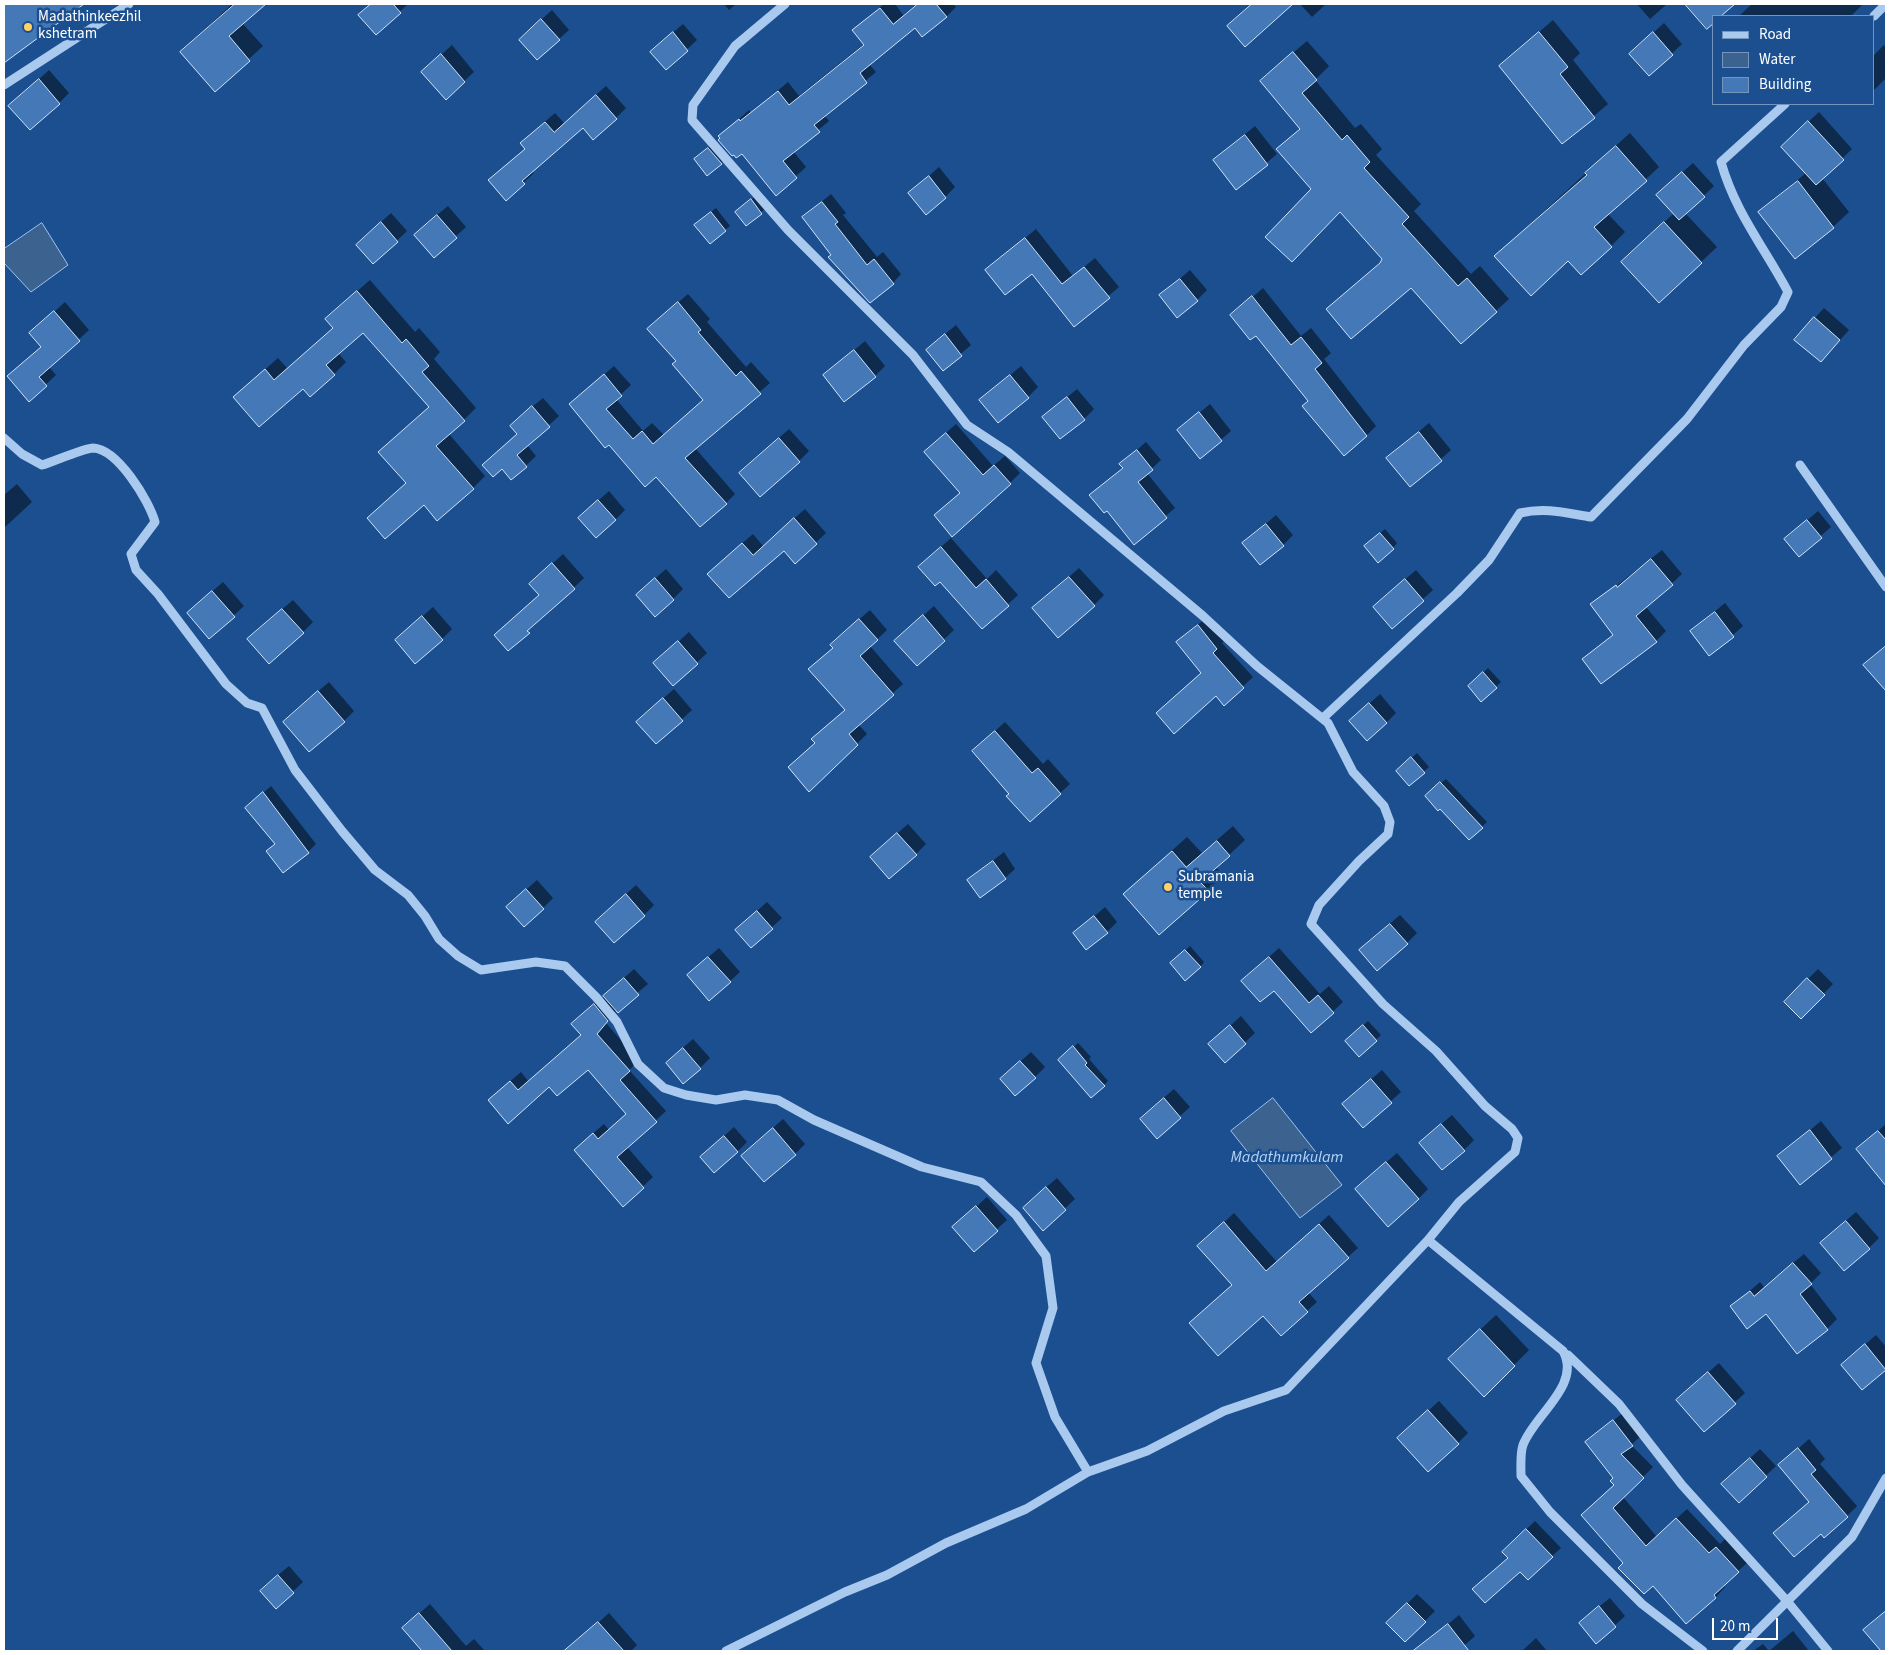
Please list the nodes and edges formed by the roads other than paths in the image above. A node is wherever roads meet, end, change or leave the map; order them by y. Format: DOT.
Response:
graph roads {
  1 [pos="129,4"];
  2 [pos="786,4"];
  3 [pos="1886,4"];
  4 [pos="1875,15"];
  5 [pos="4,85"];
  6 [pos="1784,105"];
  7 [pos="4,438"];
  8 [pos="1800,465"];
  9 [pos="1886,588"];
  10 [pos="1323,718"];
  11 [pos="1428,1240"];
  12 [pos="1563,1351"];
  13 [pos="1088,1472"];
  14 [pos="1886,1478"];
  15 [pos="1787,1601"];
  16 [pos="726,1651"];
  17 [pos="1703,1651"];
  18 [pos="1737,1651"];
  19 [pos="1828,1651"];
  1 -- 5 [label="street"];
  2 -- 10 [label="street"];
  3 -- 4 [label="street"];
  6 -- 10 [label="street"];
  7 -- 13 [label="street"];
  8 -- 9 [label="street"];
  10 -- 11 [label="street"];
  11 -- 12 [label="street"];
  11 -- 13 [label="street"];
  12 -- 15 [label="street"];
  12 -- 17 [label="street"];
  13 -- 16 [label="street"];
  14 -- 15 [label="street"];
  15 -- 18 [label="street"];
  15 -- 19 [label="street"];
}
